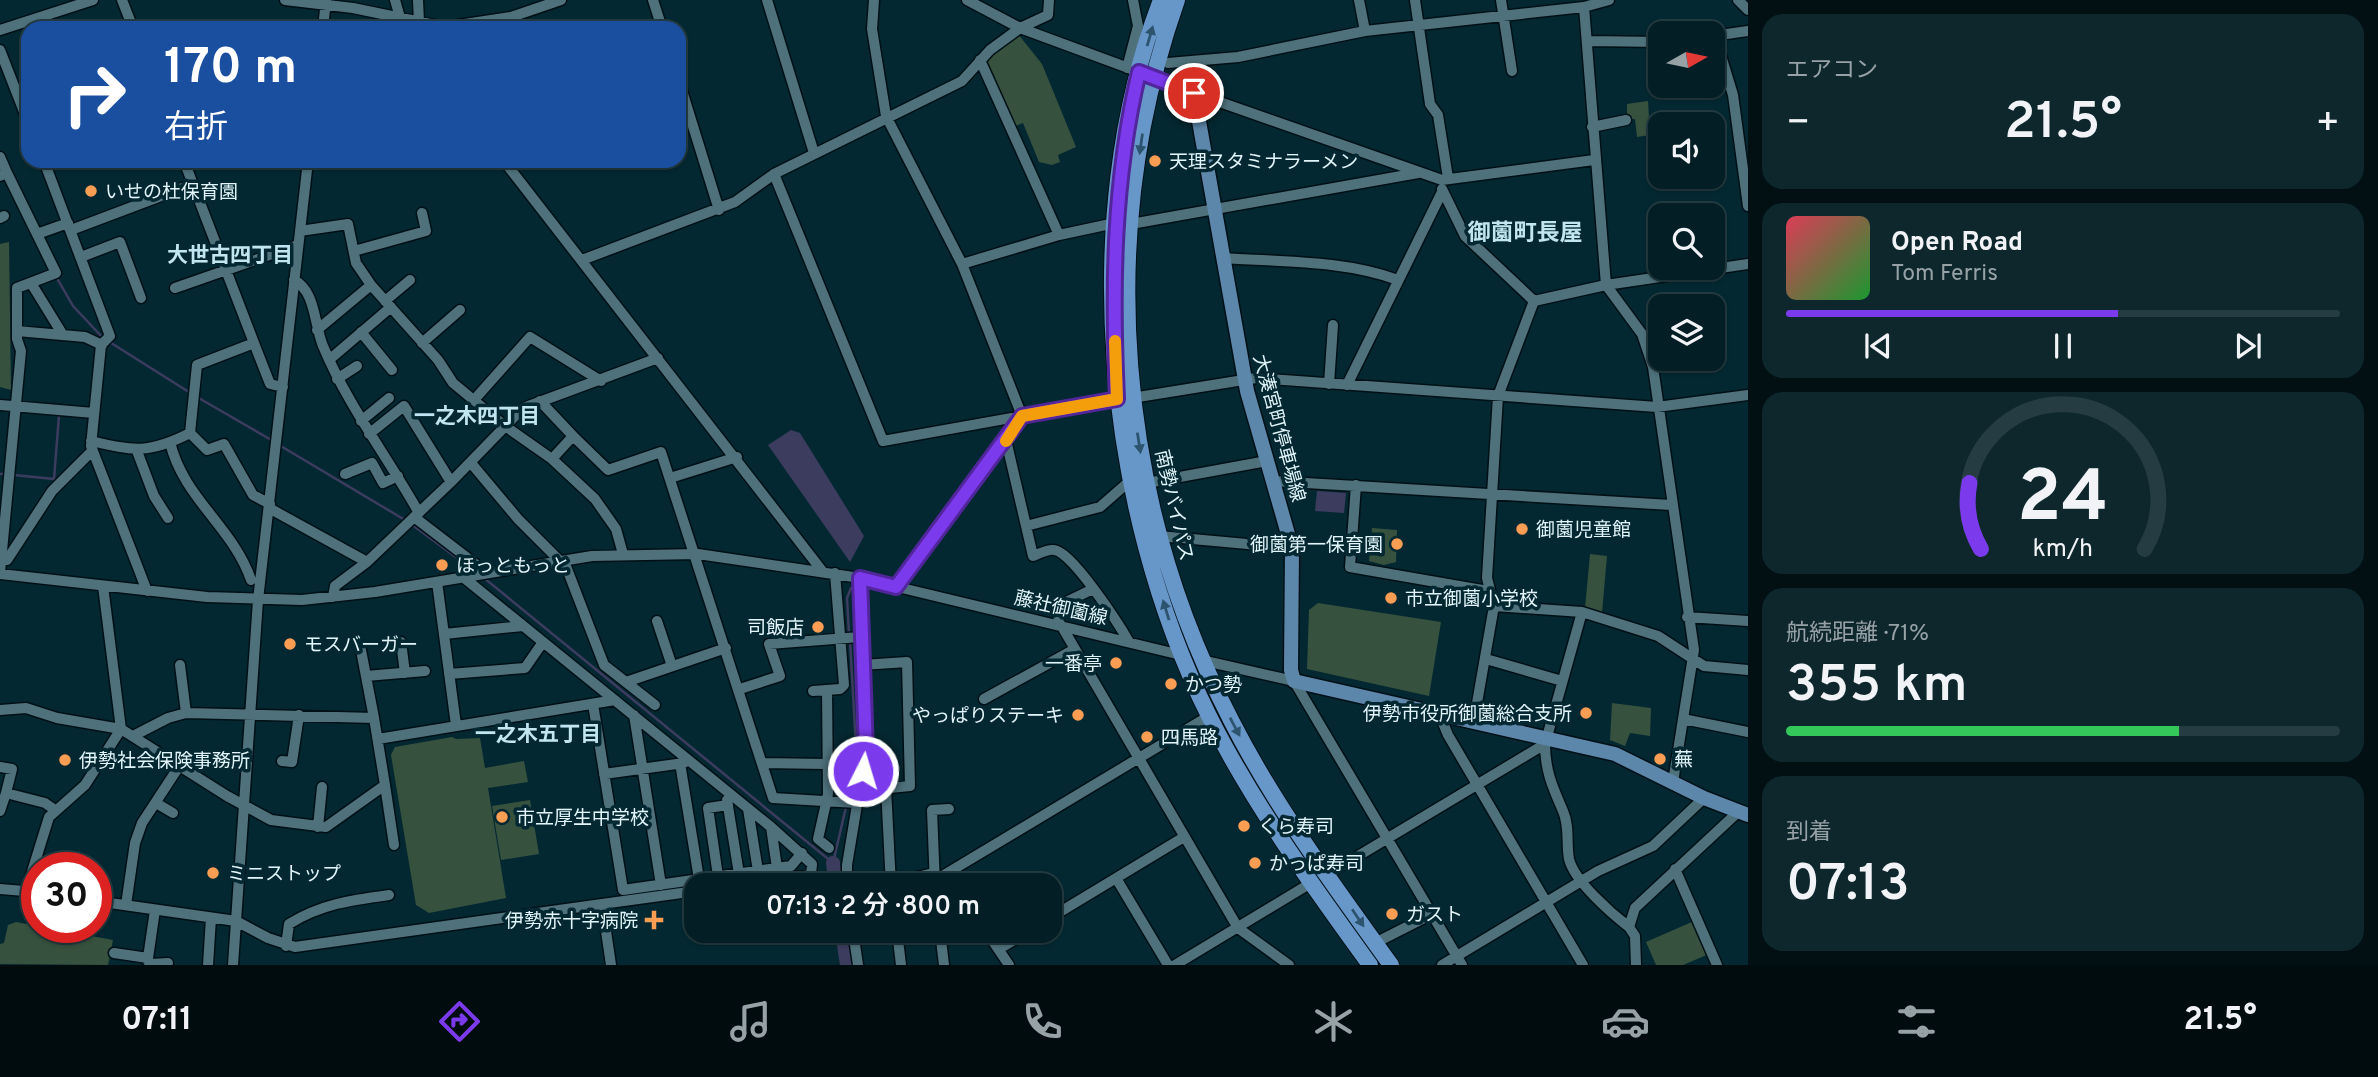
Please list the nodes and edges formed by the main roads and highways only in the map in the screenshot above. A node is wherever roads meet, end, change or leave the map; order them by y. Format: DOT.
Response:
graph roads {
  1 [pos="1177,0"];
  2 [pos="1160,2"];
  3 [pos="1140,72"];
  4 [pos="1139,481"];
  5 [pos="1743,814"];
  6 [pos="1370,965"];
  7 [pos="1391,965"];
  1 -- 3 [label="highway, 南勢バイパス"];
  3 -- 2 [label="highway, 南勢バイパス, one-way"];
  3 -- 4 [label="highway, 南勢バイパス"];
  3 -- 5 [label="main road, 大湊宮町停車場線"];
  6 -- 4 [label="highway, 南勢バイパス, one-way"];
  4 -- 7 [label="highway, 南勢バイパス, one-way"];
}
